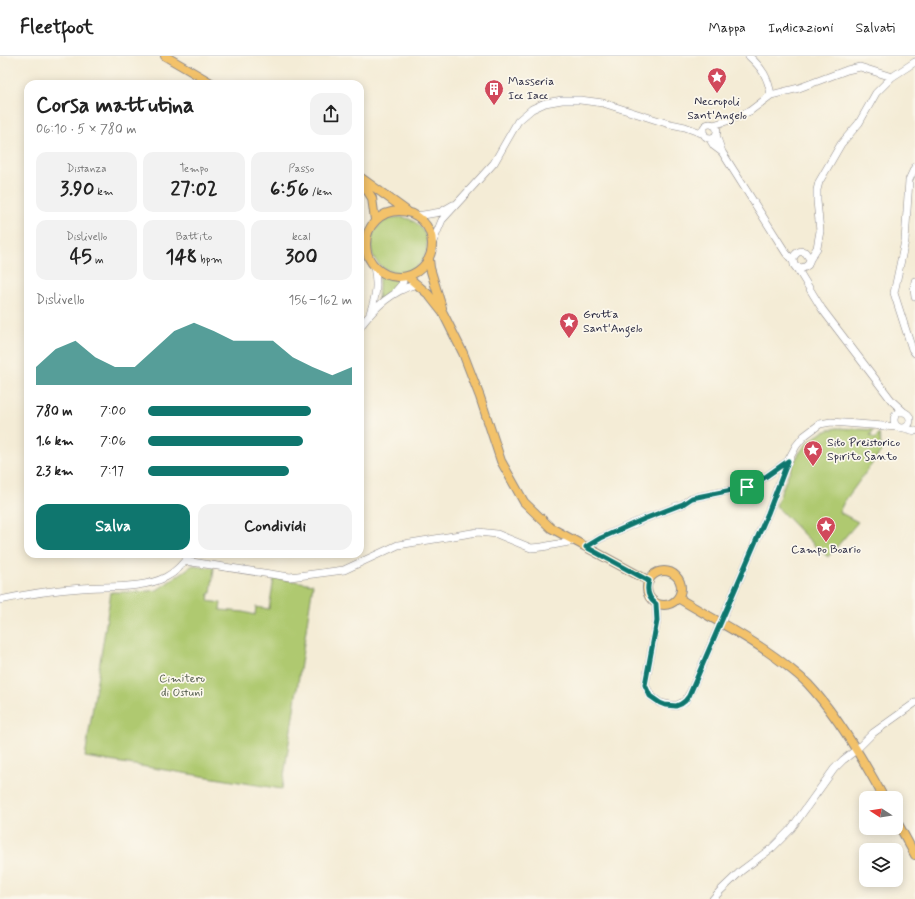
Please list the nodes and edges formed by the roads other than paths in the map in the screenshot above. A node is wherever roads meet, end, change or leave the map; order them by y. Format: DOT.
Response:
graph roads {
  1 [pos="165,56"];
  2 [pos="749,56"];
  3 [pos="914,65"];
  4 [pos="892,77"];
  5 [pos="205,80"];
  6 [pos="771,95"];
  7 [pos="727,121"];
  8 [pos="710,125"];
  9 [pos="686,127"];
  10 [pos="711,135"];
  11 [pos="915,167"];
  12 [pos="364,181"];
  13 [pos="364,185"];
  14 [pos="460,201"];
  15 [pos="407,211"];
  16 [pos="417,216"];
  17 [pos="375,220"];
  18 [pos="817,243"];
  19 [pos="432,244"];
  20 [pos="783,246"];
  21 [pos="800,252"];
  22 [pos="429,259"];
  23 [pos="808,263"];
  24 [pos="795,264"];
  25 [pos="374,268"];
  26 [pos="406,277"];
  27 [pos="915,281"];
  28 [pos="417,284"];
  29 [pos="810,291"];
  30 [pos="393,294"];
  31 [pos="915,297"];
  32 [pos="443,313"];
  33 [pos="369,315"];
  34 [pos="364,322"];
  35 [pos="915,353"];
  36 [pos="892,401"];
  37 [pos="907,415"];
  38 [pos="895,423"];
  39 [pos="915,423"];
  40 [pos="915,431"];
  41 [pos="788,461"];
  42 [pos="574,541"];
  43 [pos="586,547"];
  44 [pos="187,558"];
  45 [pos="185,561"];
  46 [pos="649,581"];
  47 [pos="678,598"];
  48 [pos="0,600"];
  49 [pos="656,604"];
  50 [pos="915,703"];
  51 [pos="856,750"];
  52 [pos="880,791"];
  53 [pos="903,833"];
  54 [pos="915,855"];
  55 [pos="713,899"];
  1 -- 5 [label="main road"];
  2 -- 6 [label="street"];
  3 -- 4 [label="street"];
  4 -- 6 [label="street"];
  4 -- 18 [label="street"];
  6 -- 7 [label="street"];
  7 -- 8 [label="street"];
  7 -- 10 [label="street"];
  8 -- 9 [label="street"];
  8 -- 10 [label="street"];
  8 -- 10 [label="street"];
  9 -- 10 [label="street"];
  9 -- 14 [label="street"];
  10 -- 20 [label="street"];
  11 -- 35 [label="street"];
  12 -- 15 [label="main road"];
  13 -- 17 [label="main road"];
  14 -- 16 [label="street"];
  14 -- 19 [label="street"];
  15 -- 16 [label="main road"];
  15 -- 17 [label="main road"];
  16 -- 19 [label="main road"];
  17 -- 25 [label="main road"];
  18 -- 21 [label="street"];
  18 -- 23 [label="street"];
  19 -- 22 [label="main road"];
  20 -- 21 [label="street"];
  20 -- 24 [label="street"];
  21 -- 23 [label="street"];
  21 -- 24 [label="street"];
  22 -- 26 [label="main road"];
  22 -- 32 [label="main road"];
  23 -- 24 [label="street"];
  23 -- 29 [label="street"];
  24 -- 29 [label="street"];
  25 -- 26 [label="main road"];
  25 -- 33 [label="street"];
  26 -- 28 [label="main road"];
  26 -- 30 [label="street"];
  27 -- 31 [label="street"];
  28 -- 30 [label="street"];
  28 -- 32 [label="main road"];
  29 -- 36 [label="street"];
  30 -- 33 [label="street"];
  32 -- 42 [label="main road"];
  33 -- 34 [label="street"];
  36 -- 37 [label="street"];
  36 -- 38 [label="street"];
  37 -- 38 [label="street"];
  37 -- 38 [label="street"];
  37 -- 39 [label="street"];
  38 -- 40 [label="street"];
  38 -- 41 [label="street"];
  41 -- 43 [label="street"];
  41 -- 49 [label="street, bridge"];
  42 -- 43 [label="main road"];
  42 -- 45 [label="street"];
  43 -- 46 [label="main road"];
  44 -- 45 [label="street"];
  45 -- 48 [label="street"];
  46 -- 47 [label="main road"];
  46 -- 49 [label="main road"];
  47 -- 49 [label="main road"];
  47 -- 51 [label="main road"];
  50 -- 51 [label="street"];
  51 -- 52 [label="main road"];
  51 -- 55 [label="street"];
  53 -- 54 [label="main road"];
}
